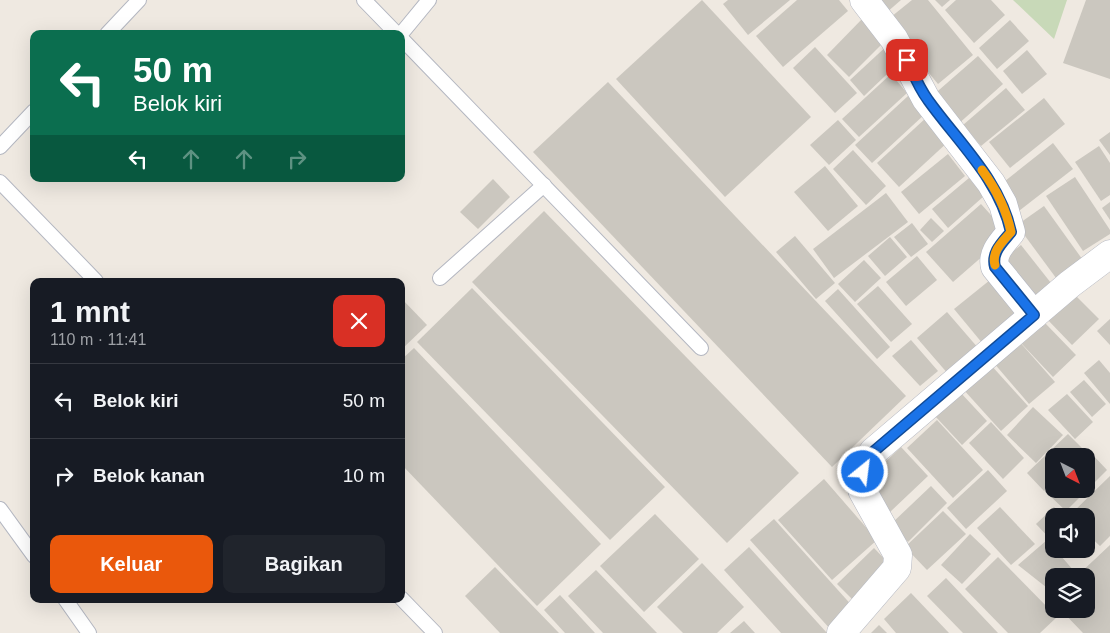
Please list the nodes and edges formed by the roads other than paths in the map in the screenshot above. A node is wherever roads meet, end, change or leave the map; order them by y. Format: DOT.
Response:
graph roads {
  1 [pos="139,0"];
  2 [pos="364,0"];
  3 [pos="429,0"];
  4 [pos="864,0"];
  5 [pos="111,30"];
  6 [pos="393,30"];
  7 [pos="404,30"];
  8 [pos="405,42"];
  9 [pos="30,115"];
  10 [pos="0,147"];
  11 [pos="0,182"];
  12 [pos="544,185"];
  13 [pos="1110,254"];
  14 [pos="93,278"];
  15 [pos="440,278"];
  16 [pos="1034,315"];
  17 [pos="701,348"];
  18 [pos="0,509"];
  19 [pos="30,550"];
  20 [pos="405,602"];
  21 [pos="68,603"];
  22 [pos="89,633"];
  23 [pos="435,633"];
  24 [pos="841,633"];
  1 -- 5 [label="lane"];
  2 -- 6 [label="lane"];
  3 -- 7 [label="lane"];
  4 -- 16 [label="street"];
  8 -- 12 [label="lane"];
  9 -- 10 [label="lane"];
  11 -- 14 [label="lane"];
  12 -- 15 [label="lane"];
  12 -- 17 [label="lane"];
  13 -- 16 [label="street"];
  16 -- 24 [label="street"];
  18 -- 19 [label="lane"];
  20 -- 23 [label="lane"];
  21 -- 22 [label="lane"];
}
